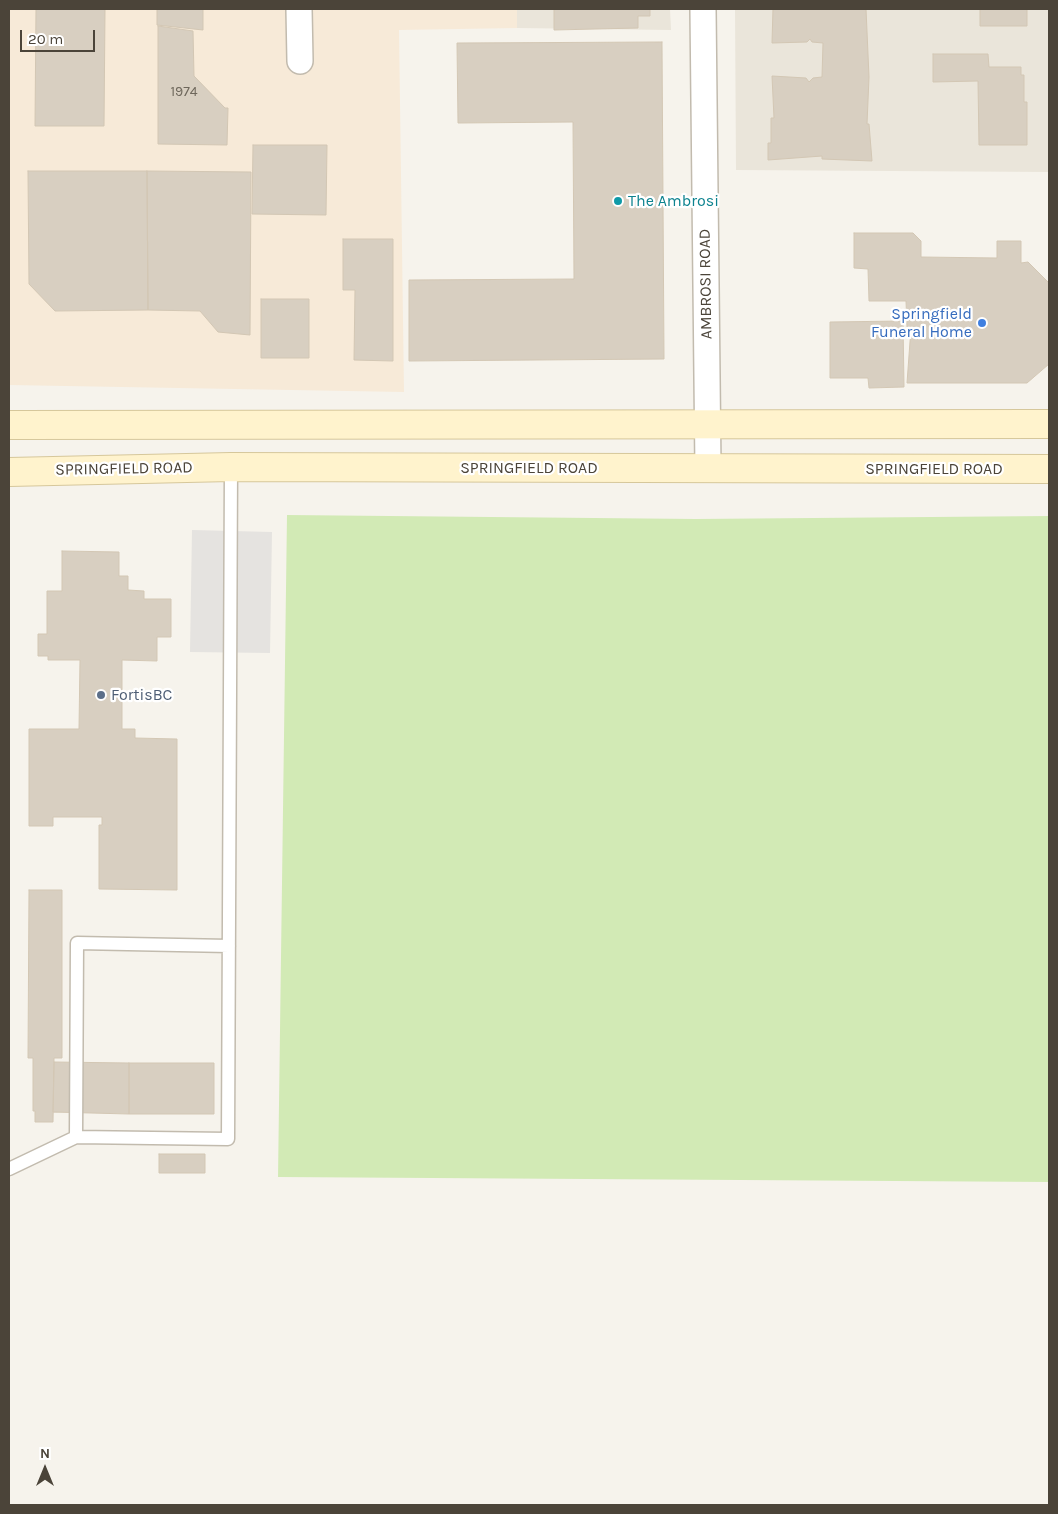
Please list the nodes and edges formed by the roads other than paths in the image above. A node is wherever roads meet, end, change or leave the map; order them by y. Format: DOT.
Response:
graph roads {
  1 [pos="299,9"];
  2 [pos="703,9"];
  3 [pos="300,61"];
  4 [pos="708,423"];
  5 [pos="1049,424"];
  6 [pos="9,425"];
  7 [pos="231,466"];
  8 [pos="708,470"];
  9 [pos="1049,470"];
  10 [pos="9,472"];
  11 [pos="229,946"];
  12 [pos="76,1137"];
  13 [pos="9,1169"];
  1 -- 3 [label="street"];
  2 -- 4 [label="street, AMBROSI ROAD"];
  4 -- 5 [label="main road"];
  4 -- 6 [label="main road"];
  4 -- 8 [label="street, AMBROSI ROAD"];
  7 -- 8 [label="main road, SPRINGFIELD ROAD"];
  7 -- 10 [label="main road, SPRINGFIELD ROAD"];
  7 -- 11 [label="lane"];
  8 -- 9 [label="main road, SPRINGFIELD ROAD"];
  11 -- 12 [label="lane"];
  11 -- 12 [label="lane"];
  12 -- 13 [label="lane"];
}
